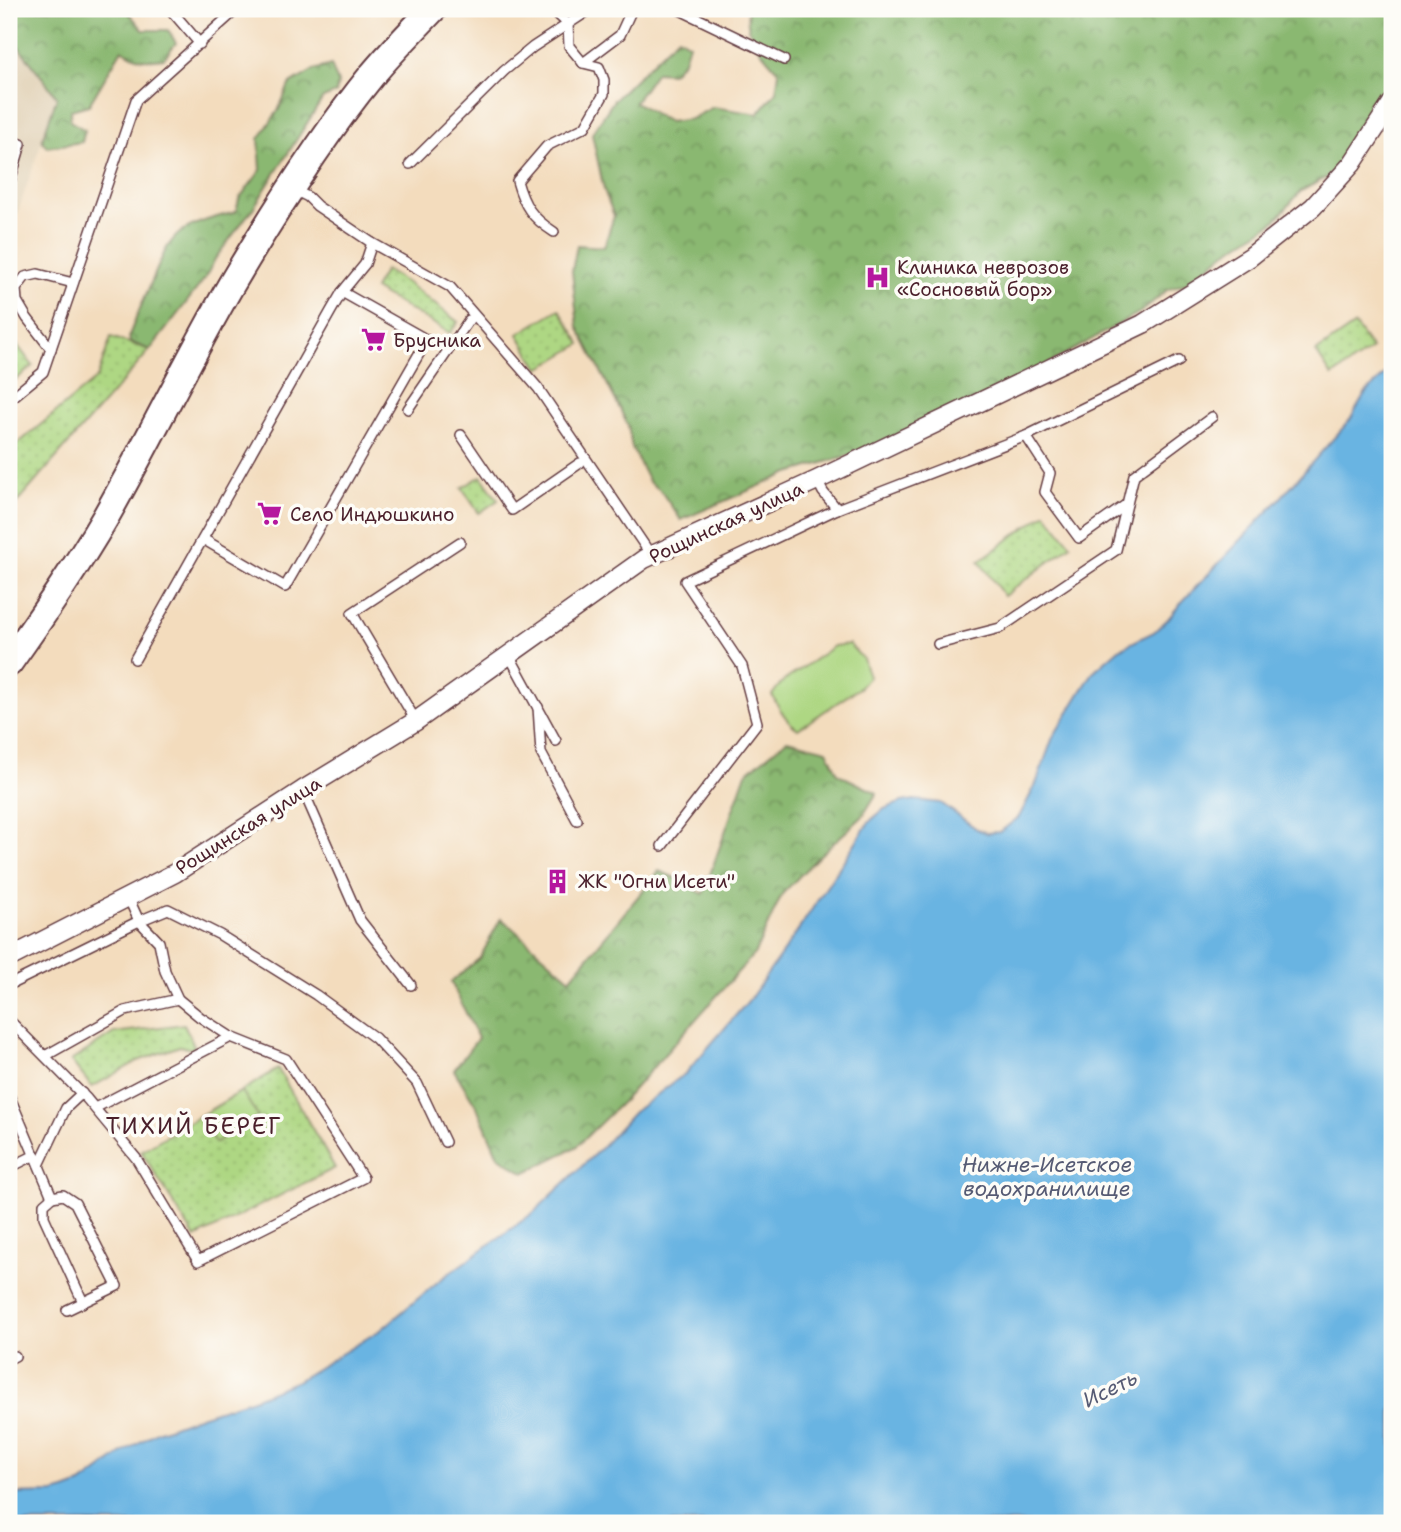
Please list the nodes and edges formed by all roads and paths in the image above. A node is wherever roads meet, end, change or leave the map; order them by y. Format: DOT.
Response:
graph roads {
  1 [pos="170,9"];
  2 [pos="237,9"];
  3 [pos="433,9"];
  4 [pos="552,9"];
  5 [pos="591,9"];
  6 [pos="632,9"];
  7 [pos="678,9"];
  8 [pos="568,24"];
  9 [pos="200,44"];
  10 [pos="784,60"];
  11 [pos="583,64"];
  12 [pos="1392,103"];
  13 [pos="9,140"];
  14 [pos="410,164"];
  15 [pos="9,185"];
  16 [pos="291,188"];
  17 [pos="554,232"];
  18 [pos="372,243"];
  19 [pos="73,284"];
  20 [pos="342,292"];
  21 [pos="469,320"];
  22 [pos="51,349"];
  23 [pos="1179,361"];
  24 [pos="9,400"];
  25 [pos="408,408"];
  26 [pos="1212,417"];
  27 [pos="461,435"];
  28 [pos="1026,436"];
  29 [pos="580,463"];
  30 [pos="817,480"];
  31 [pos="1127,504"];
  32 [pos="837,509"];
  33 [pos="203,539"];
  34 [pos="460,542"];
  35 [pos="651,555"];
  36 [pos="938,643"];
  37 [pos="509,655"];
  38 [pos="135,659"];
  39 [pos="9,663"];
  40 [pos="538,708"];
  41 [pos="416,721"];
  42 [pos="556,741"];
  43 [pos="303,790"];
  44 [pos="577,820"];
  45 [pos="662,846"];
  46 [pos="128,897"];
  47 [pos="139,921"];
  48 [pos="9,958"];
  49 [pos="9,985"];
  50 [pos="411,985"];
  51 [pos="178,999"];
  52 [pos="9,1020"];
  53 [pos="231,1037"];
  54 [pos="45,1056"];
  55 [pos="82,1093"];
  56 [pos="9,1095"];
  57 [pos="95,1108"];
  58 [pos="445,1142"];
  59 [pos="35,1155"];
  60 [pos="39,1166"];
  61 [pos="9,1168"];
  62 [pos="52,1197"];
  63 [pos="83,1302"];
  64 [pos="67,1310"];
  1 -- 9 [label="lane"];
  2 -- 9 [label="lane"];
  3 -- 16 [label="street"];
  4 -- 8 [label="lane"];
  5 -- 8 [label="lane"];
  6 -- 11 [label="lane"];
  7 -- 10 [label="lane"];
  8 -- 11 [label="lane"];
  8 -- 14 [label="lane"];
  9 -- 19 [label="lane"];
  11 -- 17 [label="lane"];
  12 -- 30 [label="street, Рощинская улица"];
  13 -- 15 [label="lane"];
  16 -- 18 [label="lane"];
  16 -- 39 [label="street"];
  18 -- 20 [label="lane"];
  18 -- 35 [label="lane"];
  19 -- 22 [label="lane"];
  19 -- 22 [label="lane"];
  20 -- 33 [label="lane"];
  20 -- 33 [label="lane"];
  21 -- 25 [label="lane"];
  22 -- 24 [label="lane"];
  23 -- 28 [label="lane"];
  26 -- 31 [label="lane"];
  27 -- 29 [label="lane"];
  28 -- 31 [label="lane"];
  28 -- 32 [label="lane"];
  30 -- 32 [label="lane"];
  30 -- 35 [label="street, Рощинская улица"];
  31 -- 36 [label="lane"];
  32 -- 45 [label="lane"];
  33 -- 38 [label="lane"];
  34 -- 41 [label="lane"];
  35 -- 37 [label="street, Рощинская улица"];
  37 -- 40 [label="lane"];
  37 -- 41 [label="street, Рощинская улица"];
  40 -- 42 [label="lane"];
  40 -- 44 [label="lane"];
  41 -- 43 [label="street, Рощинская улица"];
  43 -- 46 [label="street, Рощинская улица"];
  43 -- 50 [label="lane"];
  46 -- 47 [label="lane"];
  46 -- 48 [label="street, Рощинская улица"];
  47 -- 49 [label="lane"];
  47 -- 51 [label="lane"];
  47 -- 58 [label="lane"];
  51 -- 53 [label="lane"];
  51 -- 54 [label="lane"];
  52 -- 54 [label="lane"];
  53 -- 57 [label="lane"];
  53 -- 57 [label="lane"];
  54 -- 55 [label="lane"];
  55 -- 57 [label="lane"];
  55 -- 60 [label="lane"];
  56 -- 59 [label="lane"];
  59 -- 60 [label="lane"];
  59 -- 61 [label="lane"];
  60 -- 62 [label="lane"];
  62 -- 63 [label="lane"];
  62 -- 63 [label="lane"];
  63 -- 64 [label="lane"];
}
